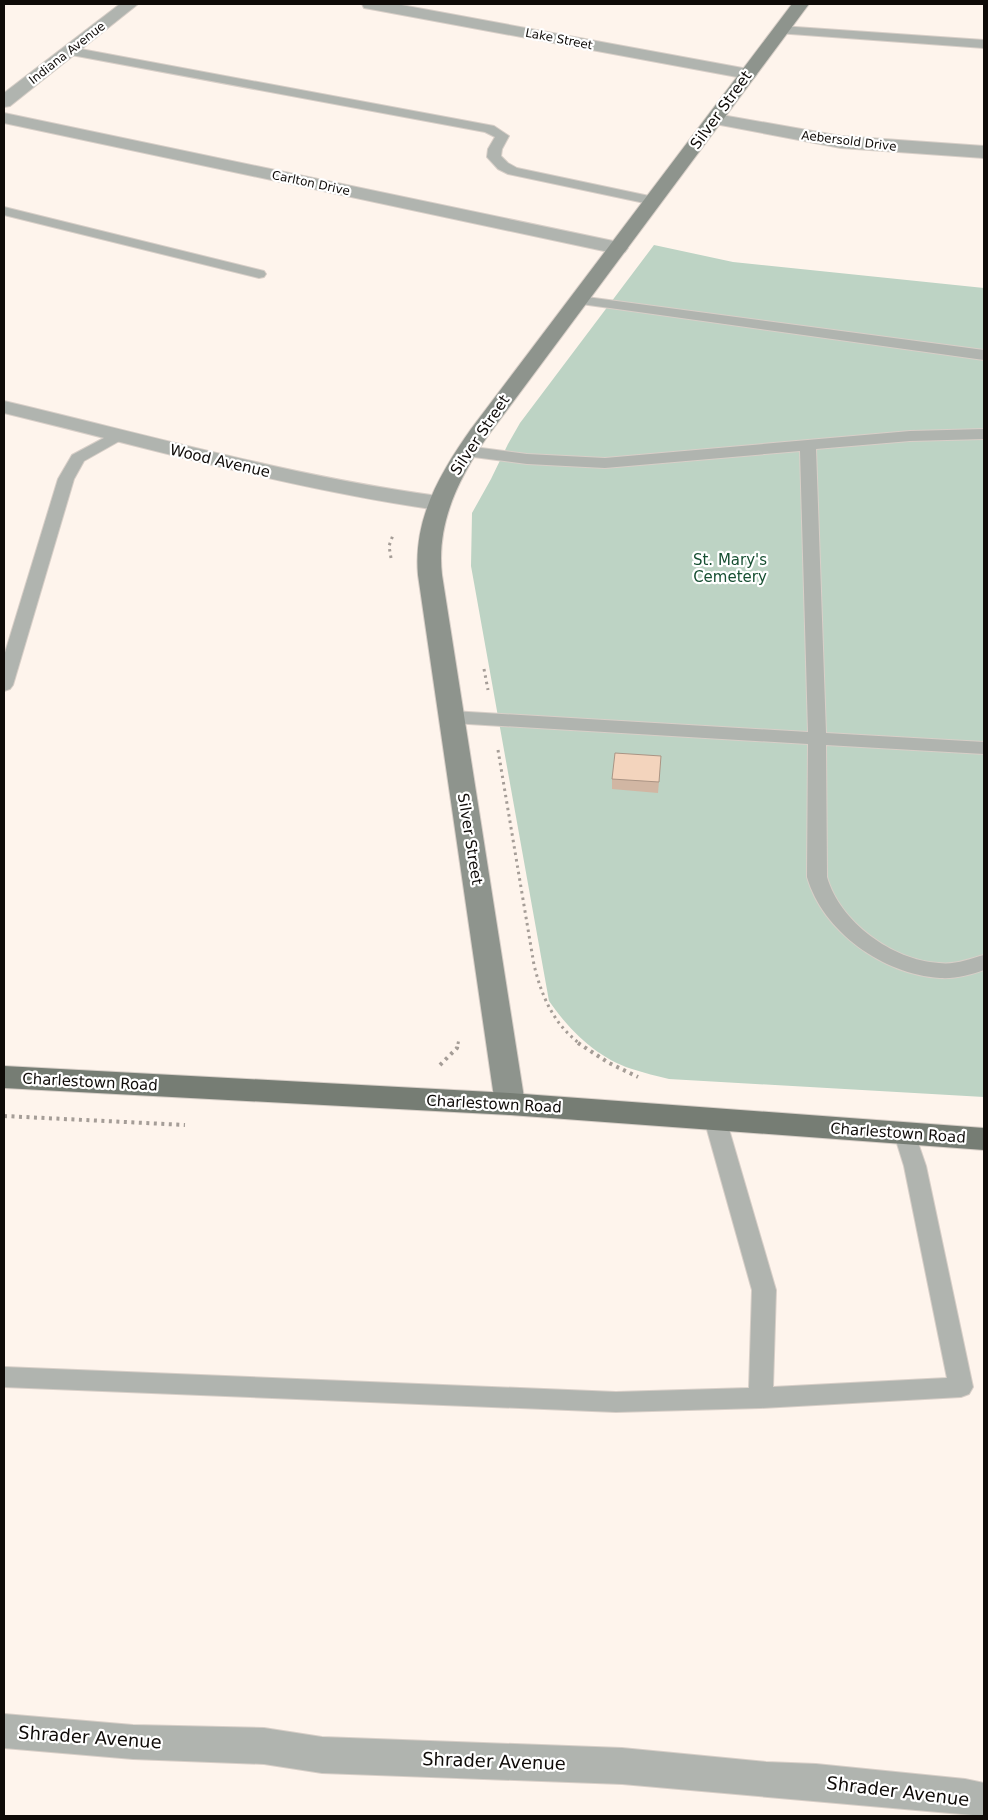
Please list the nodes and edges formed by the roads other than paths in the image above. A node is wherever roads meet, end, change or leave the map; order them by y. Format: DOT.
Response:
graph roads {
  1 [pos="130,4"];
  2 [pos="370,4"];
  3 [pos="801,4"];
  4 [pos="781,30"];
  5 [pos="984,44"];
  6 [pos="70,50"];
  7 [pos="748,74"];
  8 [pos="4,102"];
  9 [pos="4,118"];
  10 [pos="716,119"];
  11 [pos="984,152"];
  12 [pos="654,201"];
  13 [pos="4,212"];
  14 [pos="618,248"];
  15 [pos="259,274"];
  16 [pos="579,300"];
  17 [pos="984,355"];
  18 [pos="4,408"];
  19 [pos="984,434"];
  20 [pos="117,436"];
  21 [pos="808,446"];
  22 [pos="466,450"];
  23 [pos="438,503"];
  24 [pos="4,685"];
  25 [pos="452,717"];
  26 [pos="817,737"];
  27 [pos="984,748"];
  28 [pos="984,962"];
  29 [pos="4,1077"];
  30 [pos="510,1104"];
  31 [pos="715,1119"];
  32 [pos="905,1134"];
  33 [pos="984,1139"];
  34 [pos="4,1377"];
  35 [pos="761,1398"];
  36 [pos="4,1731"];
  37 [pos="984,1801"];
  1 -- 6 [label="street, Indiana Avenue"];
  2 -- 7 [label="street, Lake Street"];
  3 -- 4 [label="main road, Silver Street"];
  4 -- 5 [label="lane"];
  4 -- 7 [label="main road, Silver Street"];
  6 -- 8 [label="street, Indiana Avenue"];
  6 -- 12 [label="lane"];
  7 -- 10 [label="main road, Silver Street"];
  9 -- 14 [label="street, Carlton Drive"];
  10 -- 11 [label="street, Aebersold Drive"];
  10 -- 12 [label="main road, Silver Street"];
  12 -- 14 [label="main road, Silver Street"];
  13 -- 15 [label="lane"];
  14 -- 16 [label="main road, Silver Street"];
  16 -- 17 [label="lane"];
  16 -- 22 [label="main road, Silver Street"];
  18 -- 20 [label="street, Wood Avenue"];
  19 -- 21 [label="lane"];
  20 -- 23 [label="street, Wood Avenue"];
  20 -- 24 [label="lane"];
  21 -- 22 [label="lane"];
  21 -- 26 [label="lane"];
  22 -- 23 [label="main road, Silver Street"];
  23 -- 25 [label="main road, Silver Street"];
  25 -- 26 [label="lane"];
  25 -- 30 [label="main road, Silver Street"];
  26 -- 27 [label="lane"];
  26 -- 28 [label="lane"];
  29 -- 30 [label="main road, Charlestown Road"];
  30 -- 31 [label="main road, Charlestown Road"];
  31 -- 32 [label="main road, Charlestown Road"];
  31 -- 35 [label="lane"];
  32 -- 33 [label="main road, Charlestown Road"];
  32 -- 35 [label="lane"];
  34 -- 35 [label="lane"];
  36 -- 37 [label="street, Shrader Avenue"];
}
